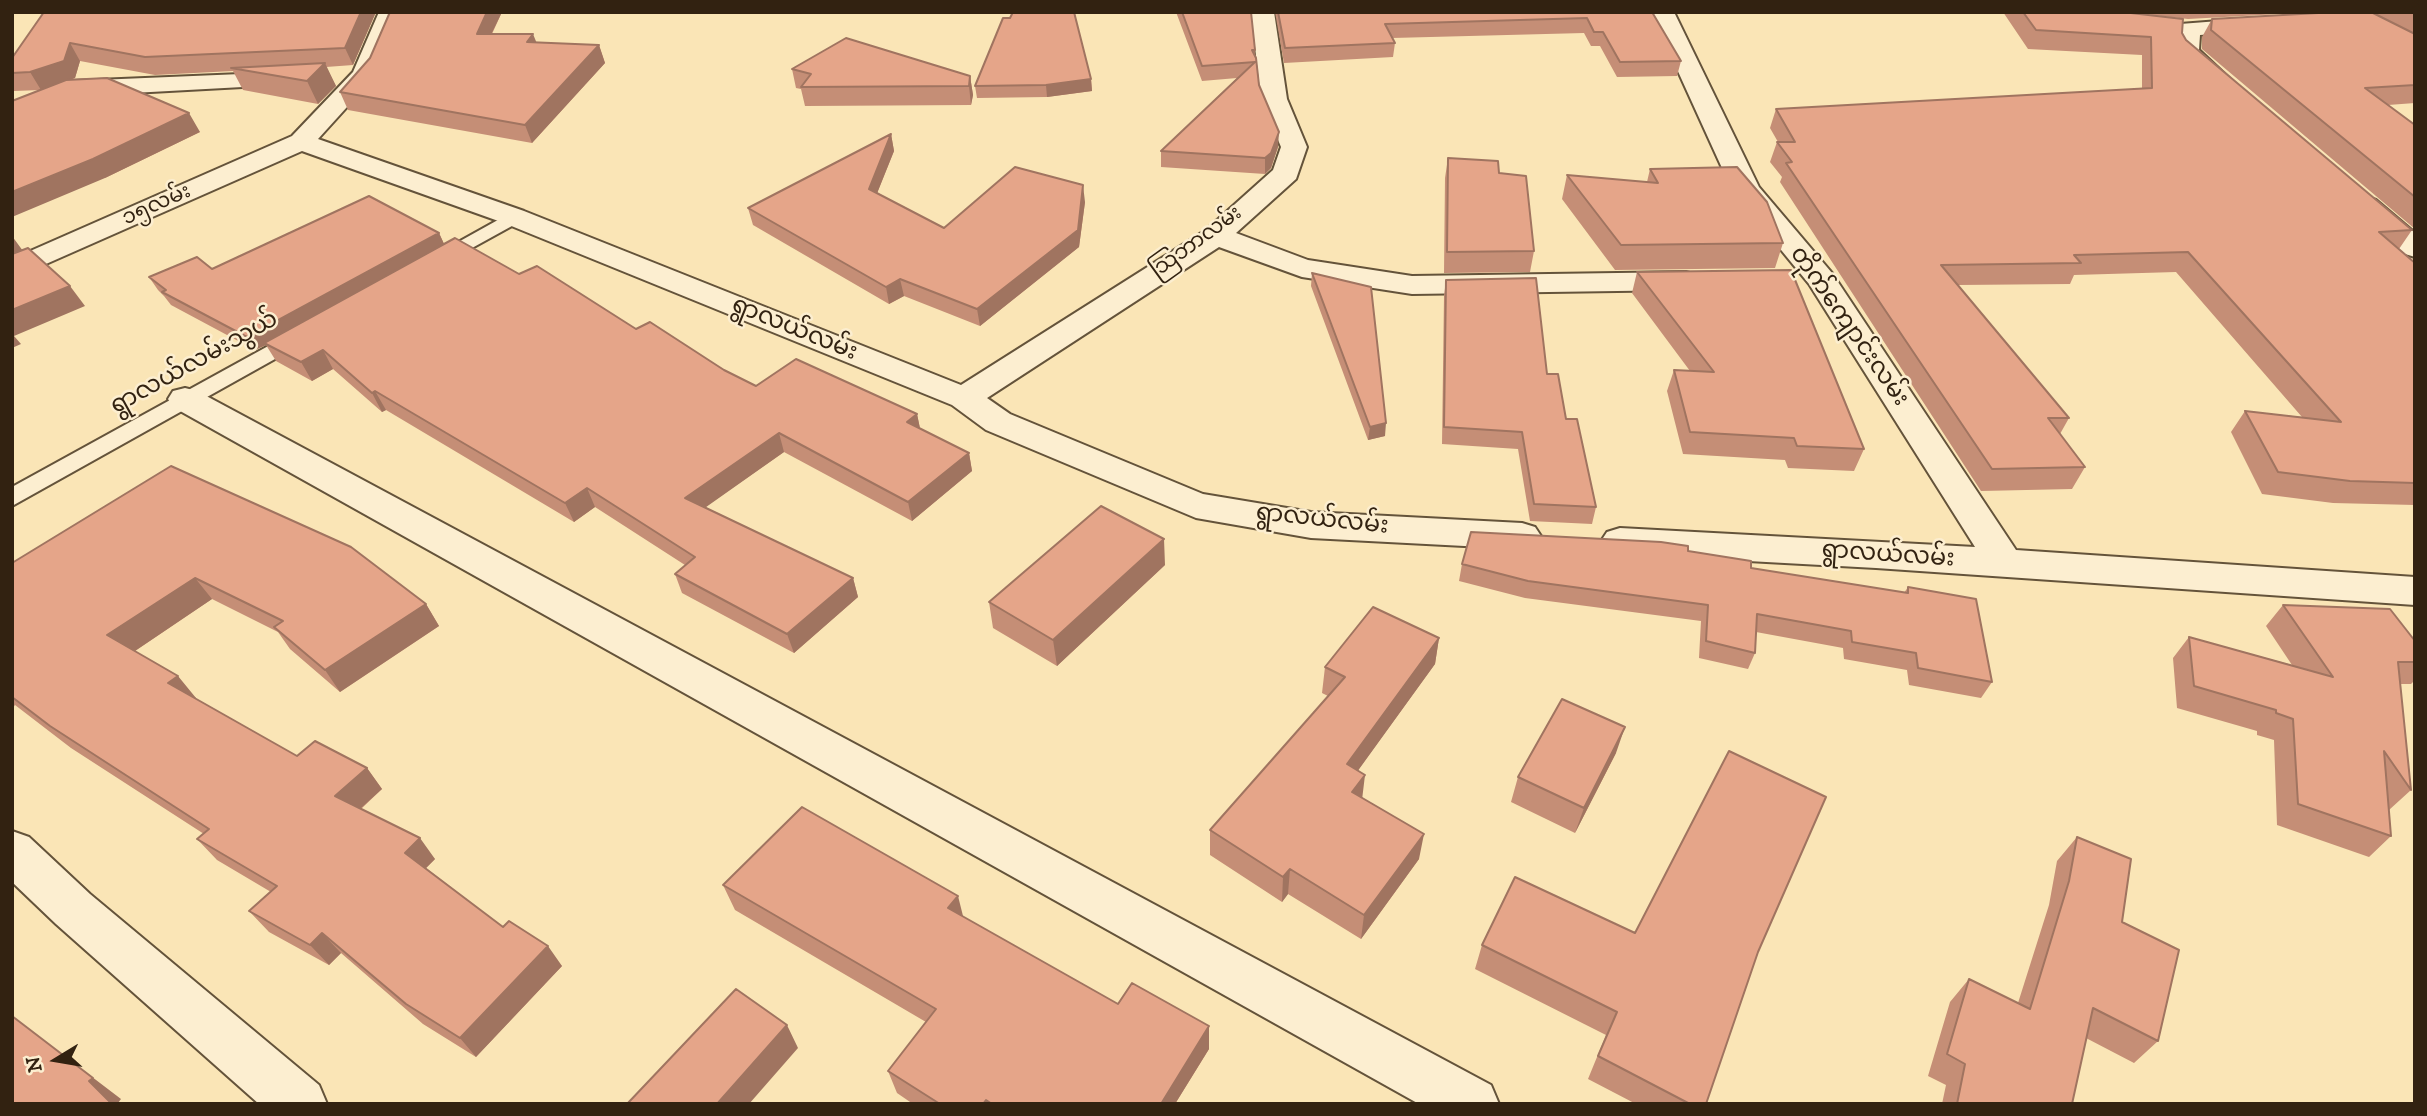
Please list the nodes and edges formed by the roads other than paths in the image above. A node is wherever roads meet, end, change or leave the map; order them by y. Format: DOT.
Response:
graph roads {
  1 [pos="391,12"];
  2 [pos="1262,12"];
  3 [pos="1662,12"];
  4 [pos="2282,24"];
  5 [pos="2161,26"];
  6 [pos="2188,29"];
  7 [pos="365,75"];
  8 [pos="2238,97"];
  9 [pos="12,112"];
  10 [pos="301,142"];
  11 [pos="2342,186"];
  12 [pos="514,217"];
  13 [pos="1216,236"];
  14 [pos="2415,248"];
  15 [pos="12,270"];
  16 [pos="416,271"];
  17 [pos="1780,279"];
  18 [pos="1821,279"];
  19 [pos="1712,280"];
  20 [pos="319,325"];
  21 [pos="964,398"];
  22 [pos="184,399"];
  23 [pos="12,498"];
  24 [pos="2006,564"];
  25 [pos="2415,591"];
  26 [pos="12,851"];
  27 [pos="300,1104"];
  28 [pos="1472,1104"];
  1 -- 7 [label="street"];
  2 -- 13 [label="street, သြဘာလမ်း"];
  3 -- 18 [label="street, တိုက်ကျောင်းလမ်း"];
  4 -- 6 [label="street"];
  5 -- 6 [label="street"];
  6 -- 8 [label="street"];
  7 -- 9 [label="street"];
  7 -- 10 [label="street"];
  10 -- 12 [label="street, ရွာလယ်လမ်း"];
  10 -- 15 [label="street, ၁၅လမ်း"];
  11 -- 14 [label="street"];
  12 -- 16 [label="lane"];
  12 -- 21 [label="street, ရွာလယ်လမ်း"];
  13 -- 19 [label="street"];
  13 -- 21 [label="street, သြဘာလမ်း"];
  17 -- 18 [label="street"];
  18 -- 24 [label="street, တိုက်ကျောင်းလမ်း"];
  20 -- 22 [label="lane, ရွာလယ်လမ်းသွယ်"];
  21 -- 24 [label="street, ရွာလယ်လမ်း"];
  22 -- 23 [label="lane, ရွာလယ်လမ်းသွယ်"];
  22 -- 28 [label="street"];
  24 -- 25 [label="street, ရွာလယ်လမ်း"];
  26 -- 27 [label="street"];
}
